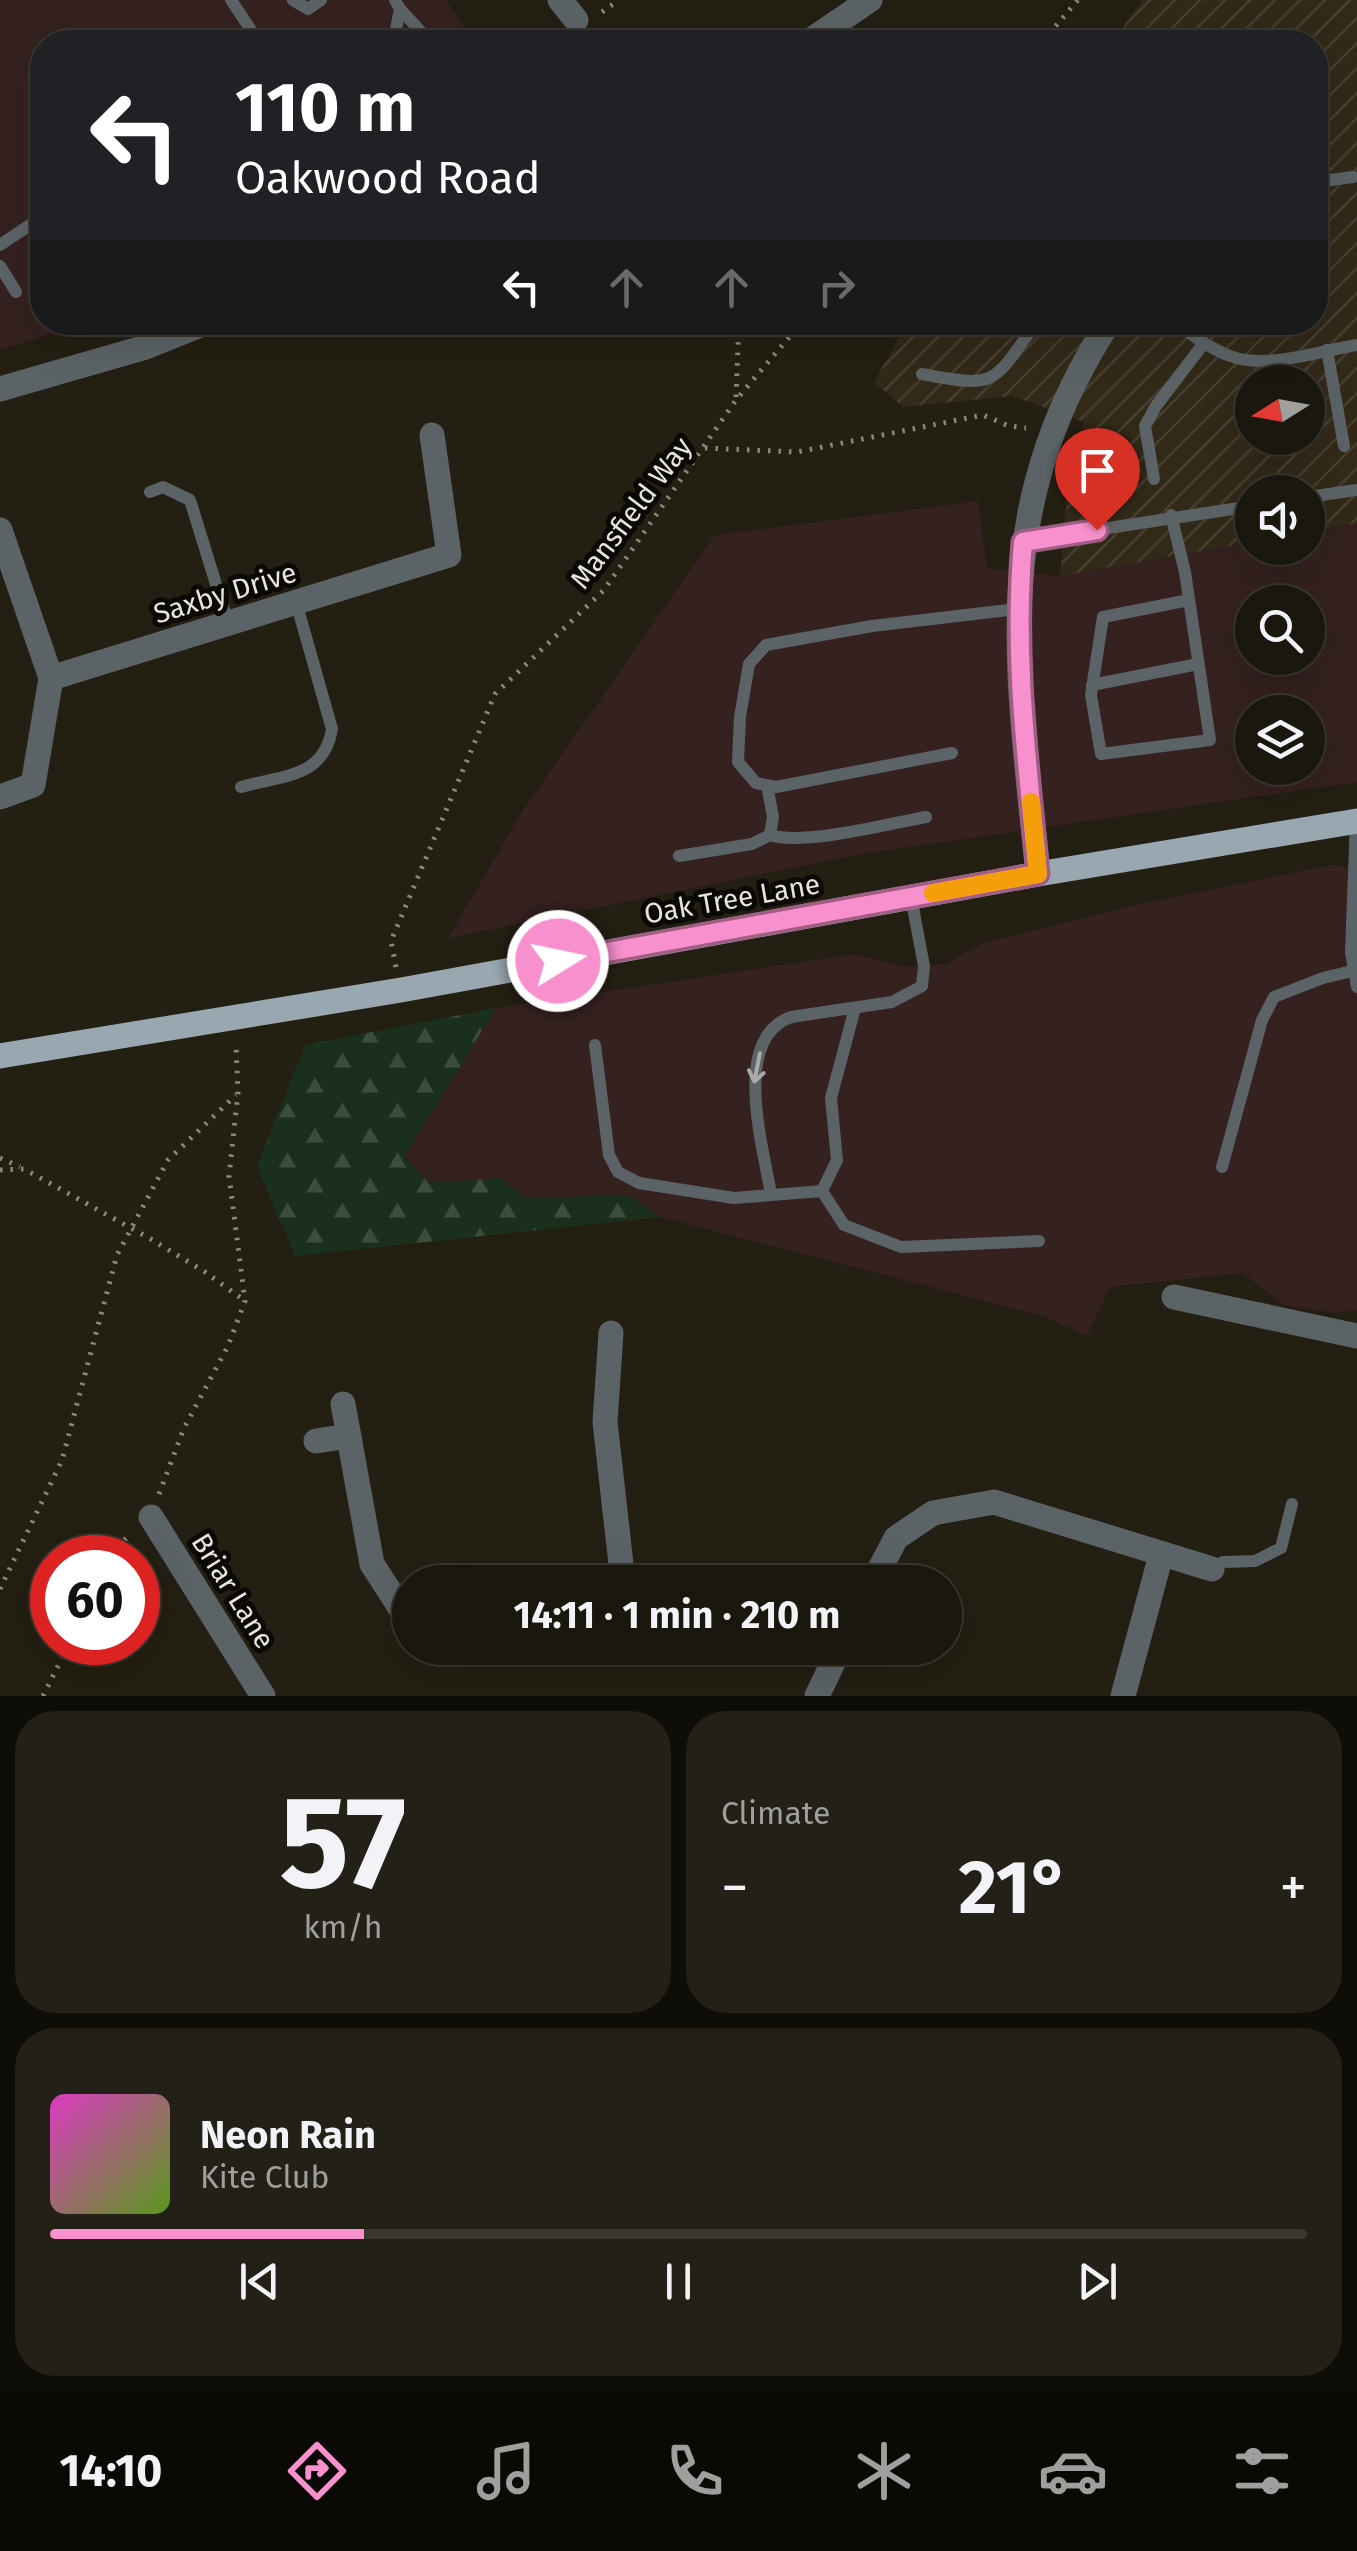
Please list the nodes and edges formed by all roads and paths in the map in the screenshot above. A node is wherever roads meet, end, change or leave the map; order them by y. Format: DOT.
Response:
graph roads {
  1 [pos="231,0"];
  2 [pos="293,0"];
  3 [pos="321,0"];
  4 [pos="870,0"];
  5 [pos="1078,0"];
  6 [pos="398,4"];
  7 [pos="251,30"];
  8 [pos="394,30"];
  9 [pos="420,30"];
  10 [pos="826,30"];
  11 [pos="1052,30"];
  12 [pos="1353,177"];
  13 [pos="1328,180"];
  14 [pos="30,225"];
  15 [pos="0,244"];
  16 [pos="0,266"];
  17 [pos="16,292"];
  18 [pos="176,335"];
  19 [pos="738,335"];
  20 [pos="791,335"];
  21 [pos="1027,335"];
  22 [pos="1102,335"];
  23 [pos="1192,335"];
  24 [pos="1204,344"];
  25 [pos="1357,345"];
  26 [pos="1327,350"];
  27 [pos="922,374"];
  28 [pos="0,389"];
  29 [pos="736,400"];
  30 [pos="1052,431"];
  31 [pos="432,434"];
  32 [pos="1344,446"];
  33 [pos="705,448"];
  34 [pos="1154,479"];
  35 [pos="1357,490"];
  36 [pos="150,492"];
  37 [pos="1325,495"];
  38 [pos="1235,508"];
  39 [pos="1171,516"];
  40 [pos="0,530"];
  41 [pos="1023,542"];
  42 [pos="4,563"];
  43 [pos="1189,600"];
  44 [pos="296,602"];
  45 [pos="1017,609"];
  46 [pos="228,623"];
  47 [pos="1198,664"];
  48 [pos="51,678"];
  49 [pos="1092,685"];
  50 [pos="952,753"];
  51 [pos="767,785"];
  52 [pos="241,787"];
  53 [pos="0,797"];
  54 [pos="926,818"];
  55 [pos="1357,821"];
  56 [pos="770,835"];
  57 [pos="679,856"];
  58 [pos="1038,874"];
  59 [pos="911,897"];
  60 [pos="391,941"];
  61 [pos="1352,970"];
  62 [pos="1357,987"];
  63 [pos="856,1008"];
  64 [pos="235,1017"];
  65 [pos="594,1045"];
  66 [pos="0,1056"];
  67 [pos="238,1093"];
  68 [pos="0,1158"];
  69 [pos="1222,1167"];
  70 [pos="24,1169"];
  71 [pos="0,1170"];
  72 [pos="822,1191"];
  73 [pos="771,1194"];
  74 [pos="130,1230"];
  75 [pos="1040,1241"];
  76 [pos="1174,1296"];
  77 [pos="245,1301"];
  78 [pos="611,1333"];
  79 [pos="1357,1336"];
  80 [pos="343,1404"];
  81 [pos="349,1436"];
  82 [pos="316,1442"];
  83 [pos="1292,1504"];
  84 [pos="151,1517"];
  85 [pos="130,1535"];
  86 [pos="1161,1555"];
  87 [pos="621,1565"];
  88 [pos="882,1565"];
  89 [pos="1212,1569"];
  90 [pos="0,1589"];
  91 [pos="392,1595"];
  92 [pos="58,1665"];
  93 [pos="832,1665"];
  94 [pos="42,1696"];
  95 [pos="264,1696"];
  96 [pos="817,1696"];
  97 [pos="1122,1696"];
  1 -- 7 [label="lane"];
  2 -- 3 [label="lane"];
  4 -- 10 [label="street"];
  5 -- 11 [label="path"];
  6 -- 8 [label="lane"];
  6 -- 9 [label="lane"];
  12 -- 13 [label="lane"];
  14 -- 15 [label="lane"];
  16 -- 17 [label="lane"];
  18 -- 28 [label="street"];
  19 -- 29 [label="path"];
  20 -- 29 [label="path, Mansfield Way"];
  21 -- 27 [label="lane"];
  22 -- 30 [label="street"];
  23 -- 24 [label="lane"];
  24 -- 26 [label="lane"];
  24 -- 34 [label="lane"];
  25 -- 26 [label="lane"];
  26 -- 32 [label="lane"];
  29 -- 33 [label="path, Mansfield Way"];
  30 -- 33 [label="path"];
  30 -- 41 [label="street"];
  31 -- 44 [label="street, Saxby Drive"];
  33 -- 60 [label="path, Mansfield Way"];
  35 -- 37 [label="lane"];
  36 -- 46 [label="lane"];
  38 -- 39 [label="lane"];
  39 -- 41 [label="lane"];
  39 -- 43 [label="lane"];
  40 -- 42 [label="street"];
  41 -- 45 [label="street"];
  42 -- 48 [label="street"];
  43 -- 47 [label="lane"];
  43 -- 49 [label="lane"];
  44 -- 46 [label="street, Saxby Drive"];
  44 -- 52 [label="lane"];
  45 -- 51 [label="lane"];
  45 -- 58 [label="street"];
  46 -- 48 [label="street, Saxby Drive"];
  47 -- 49 [label="lane"];
  47 -- 49 [label="lane"];
  48 -- 53 [label="street"];
  50 -- 51 [label="lane"];
  51 -- 56 [label="lane"];
  54 -- 56 [label="lane"];
  55 -- 58 [label="main road, Oak Tree Lane"];
  55 -- 61 [label="lane"];
  56 -- 57 [label="lane"];
  58 -- 59 [label="main road, Oak Tree Lane"];
  59 -- 63 [label="lane"];
  59 -- 64 [label="main road, Oak Tree Lane"];
  61 -- 62 [label="lane"];
  61 -- 69 [label="lane"];
  63 -- 72 [label="lane"];
  63 -- 73 [label="lane, one-way"];
  64 -- 66 [label="main road, Oak Tree Lane"];
  64 -- 67 [label="path"];
  65 -- 73 [label="lane"];
  67 -- 74 [label="path"];
  67 -- 77 [label="path"];
  68 -- 70 [label="path"];
  70 -- 71 [label="path"];
  70 -- 74 [label="path"];
  72 -- 73 [label="lane"];
  72 -- 75 [label="lane"];
  74 -- 77 [label="path"];
  74 -- 90 [label="path"];
  76 -- 79 [label="street"];
  77 -- 84 [label="path"];
  78 -- 87 [label="street"];
  80 -- 81 [label="street"];
  81 -- 82 [label="street"];
  81 -- 91 [label="street"];
  83 -- 89 [label="lane"];
  84 -- 85 [label="path"];
  84 -- 95 [label="street, Briar Lane"];
  86 -- 88 [label="street"];
  86 -- 89 [label="street"];
  86 -- 97 [label="street"];
  92 -- 94 [label="path"];
  93 -- 96 [label="street"];
}
